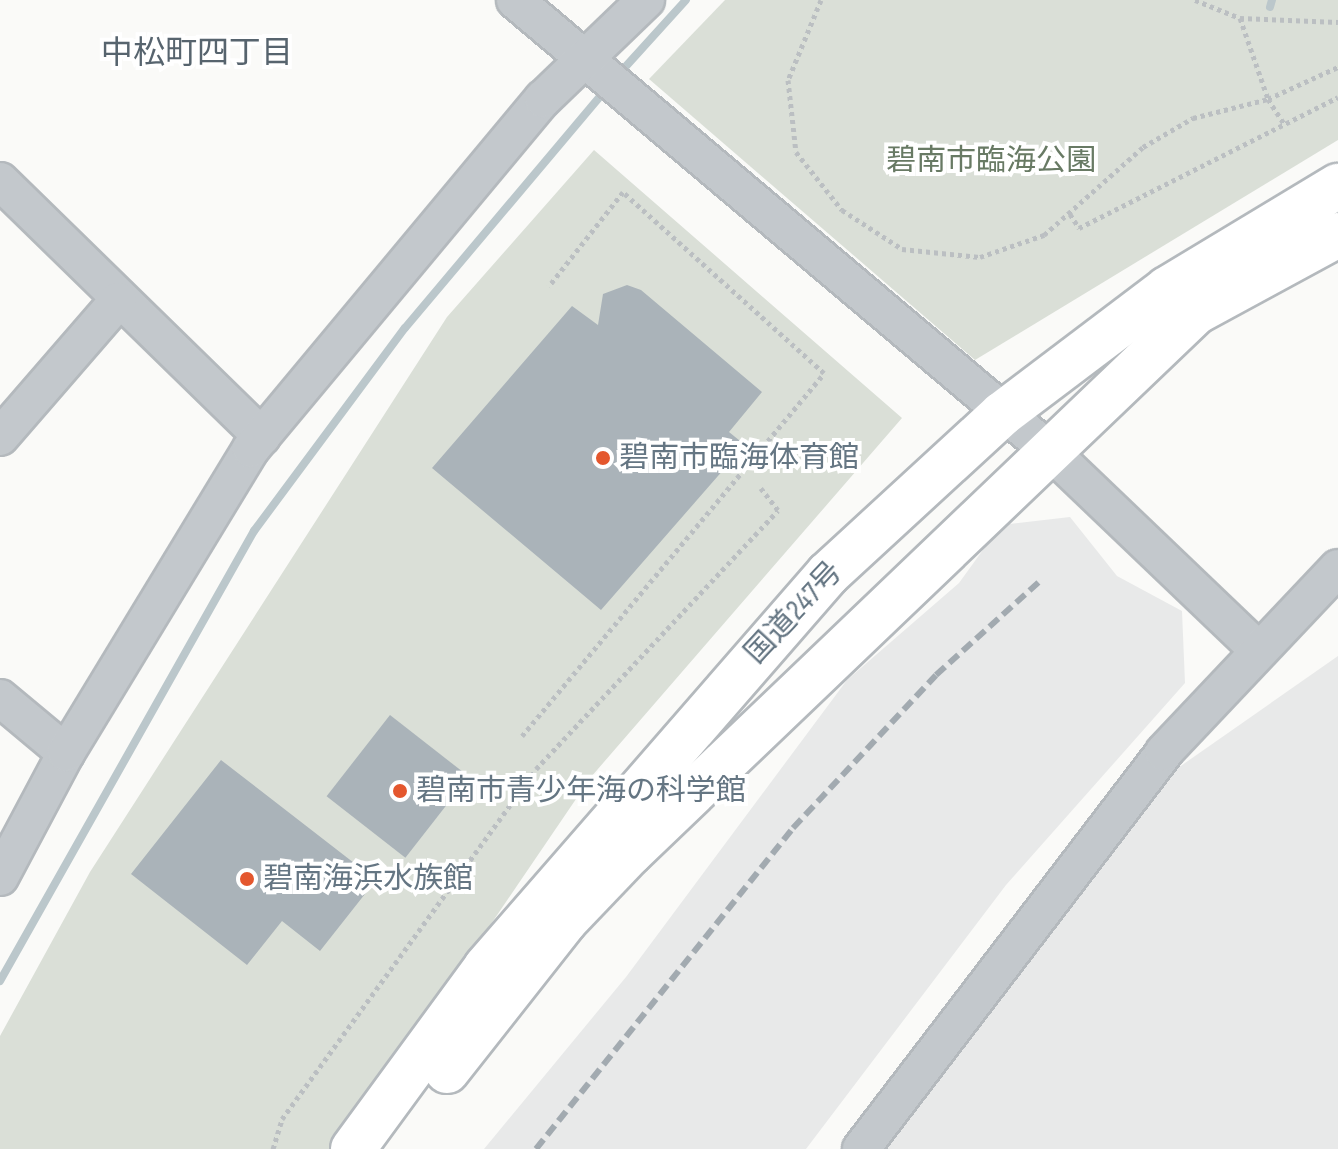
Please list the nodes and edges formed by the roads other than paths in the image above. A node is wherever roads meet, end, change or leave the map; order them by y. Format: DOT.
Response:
graph roads {
  1 [pos="515,0"];
  2 [pos="646,0"];
  3 [pos="590,66"];
  4 [pos="0,181"];
  5 [pos="1338,186"];
  6 [pos="1338,235"];
  7 [pos="118,301"];
  8 [pos="1002,414"];
  9 [pos="0,437"];
  10 [pos="262,437"];
  11 [pos="1052,453"];
  12 [pos="1338,568"];
  13 [pos="1256,648"];
  14 [pos="0,698"];
  15 [pos="66,753"];
  16 [pos="0,877"];
  17 [pos="353,1149"];
  18 [pos="389,1149"];
  19 [pos="861,1149"];
  1 -- 3 [label="street"];
  2 -- 3 [label="street"];
  3 -- 8 [label="street"];
  3 -- 10 [label="street"];
  4 -- 7 [label="street"];
  5 -- 8 [label="highway, 国道247号"];
  6 -- 11 [label="highway, 国道247号"];
  7 -- 9 [label="street"];
  7 -- 10 [label="street"];
  8 -- 11 [label="street"];
  8 -- 17 [label="highway, 国道247号"];
  10 -- 15 [label="street"];
  11 -- 13 [label="street"];
  11 -- 18 [label="highway, 国道247号"];
  12 -- 13 [label="street"];
  13 -- 19 [label="street"];
  14 -- 15 [label="street"];
  15 -- 16 [label="street"];
}
